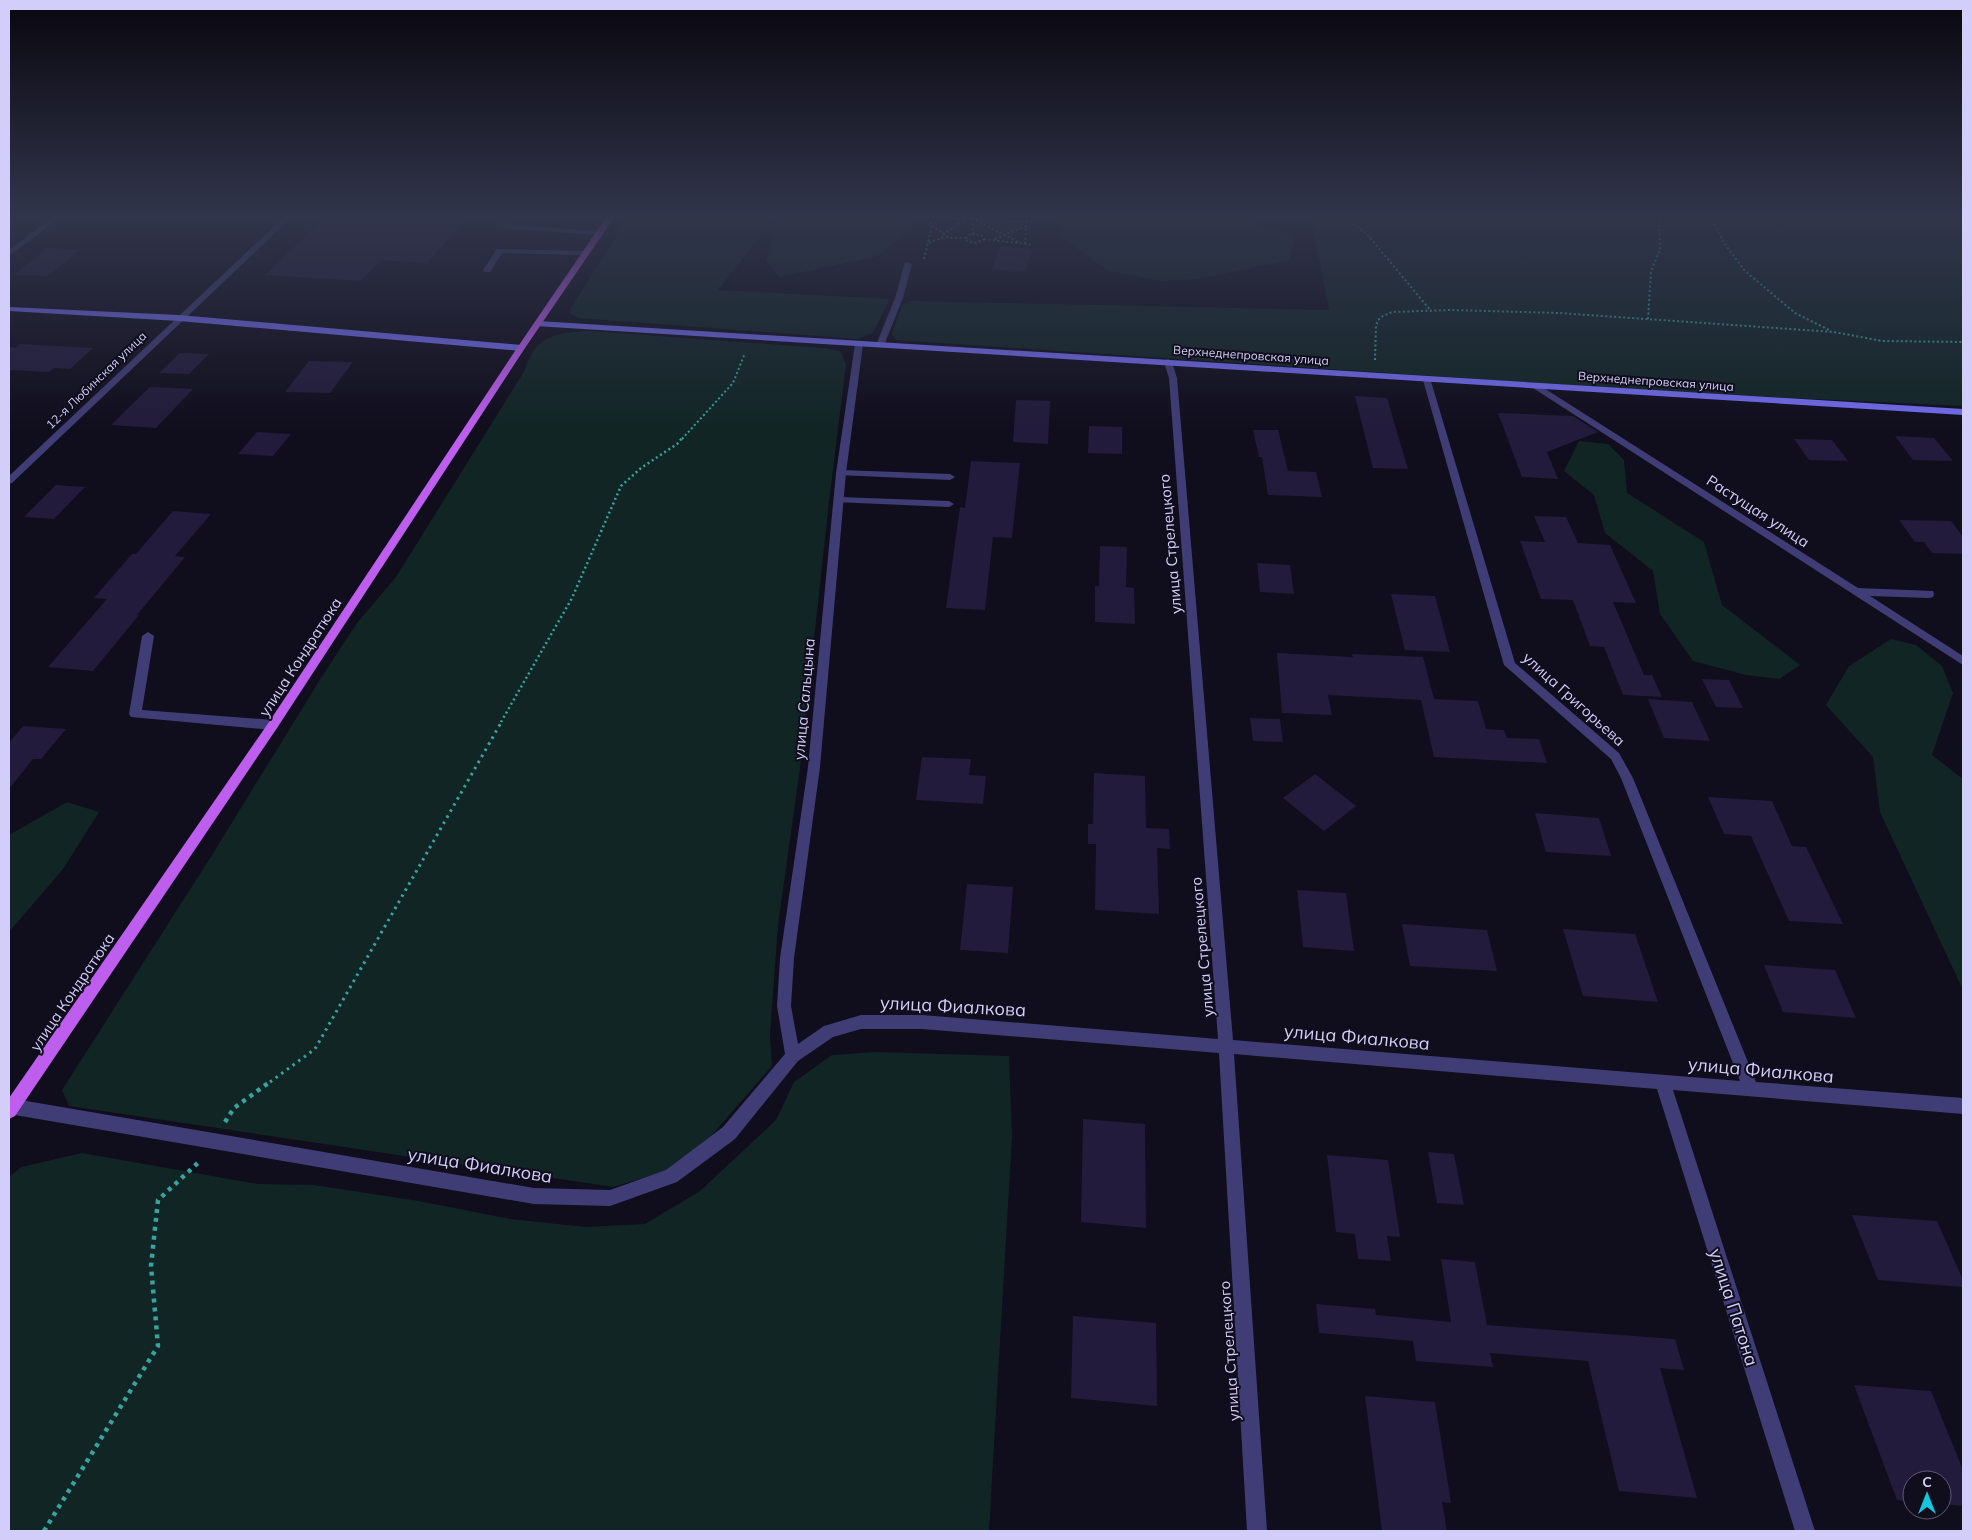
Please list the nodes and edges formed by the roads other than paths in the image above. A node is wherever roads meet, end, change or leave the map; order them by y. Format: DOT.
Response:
graph roads {
  1 [pos="212,288"];
  2 [pos="562,288"];
  3 [pos="902,288"];
  4 [pos="9,308"];
  5 [pos="180,318"];
  6 [pos="538,324"];
  7 [pos="859,344"];
  8 [pos="880,345"];
  9 [pos="521,348"];
  10 [pos="1168,362"];
  11 [pos="1427,380"];
  12 [pos="1536,386"];
  13 [pos="1963,412"];
  14 [pos="841,474"];
  15 [pos="950,477"];
  16 [pos="9,481"];
  17 [pos="839,500"];
  18 [pos="949,504"];
  19 [pos="1855,592"];
  20 [pos="1928,594"];
  21 [pos="148,636"];
  22 [pos="1963,661"];
  23 [pos="273,725"];
  24 [pos="1226,1046"];
  25 [pos="793,1056"];
  26 [pos="1662,1082"];
  27 [pos="1751,1089"];
  28 [pos="1963,1106"];
  29 [pos="10,1108"];
  30 [pos="1257,1531"];
  31 [pos="1805,1531"];
  1 -- 5 [label="street, 12-я Любинская улица"];
  2 -- 6 [label="main road, улица Кондратюка"];
  3 -- 8 [label="street"];
  4 -- 5 [label="street"];
  5 -- 9 [label="street"];
  5 -- 16 [label="street, 12-я Любинская улица"];
  6 -- 7 [label="street, Верхнеднепровская улица"];
  6 -- 9 [label="main road, улица Кондратюка"];
  7 -- 8 [label="street, Верхнеднепровская улица"];
  7 -- 14 [label="street, улица Сальцына"];
  8 -- 10 [label="street, Верхнеднепровская улица"];
  9 -- 23 [label="main road, улица Кондратюка"];
  10 -- 11 [label="street, Верхнеднепровская улица"];
  10 -- 24 [label="street, улица Стрелецкого"];
  11 -- 12 [label="street, Верхнеднепровская улица"];
  11 -- 27 [label="street, улица Григорьева"];
  12 -- 13 [label="street, Верхнеднепровская улица"];
  12 -- 19 [label="street, Растущая улица"];
  14 -- 15 [label="street"];
  14 -- 17 [label="street, улица Сальцына"];
  17 -- 18 [label="street"];
  17 -- 25 [label="street, улица Сальцына"];
  19 -- 20 [label="street"];
  19 -- 22 [label="street, Растущая улица"];
  21 -- 23 [label="street"];
  23 -- 29 [label="main road, улица Кондратюка"];
  24 -- 25 [label="street, улица Фиалкова"];
  24 -- 26 [label="street, улица Фиалкова"];
  24 -- 30 [label="street, улица Стрелецкого"];
  25 -- 29 [label="street, улица Фиалкова"];
  26 -- 27 [label="street, улица Фиалкова"];
  26 -- 31 [label="street, улица Патона"];
  27 -- 28 [label="street, улица Фиалкова"];
}
